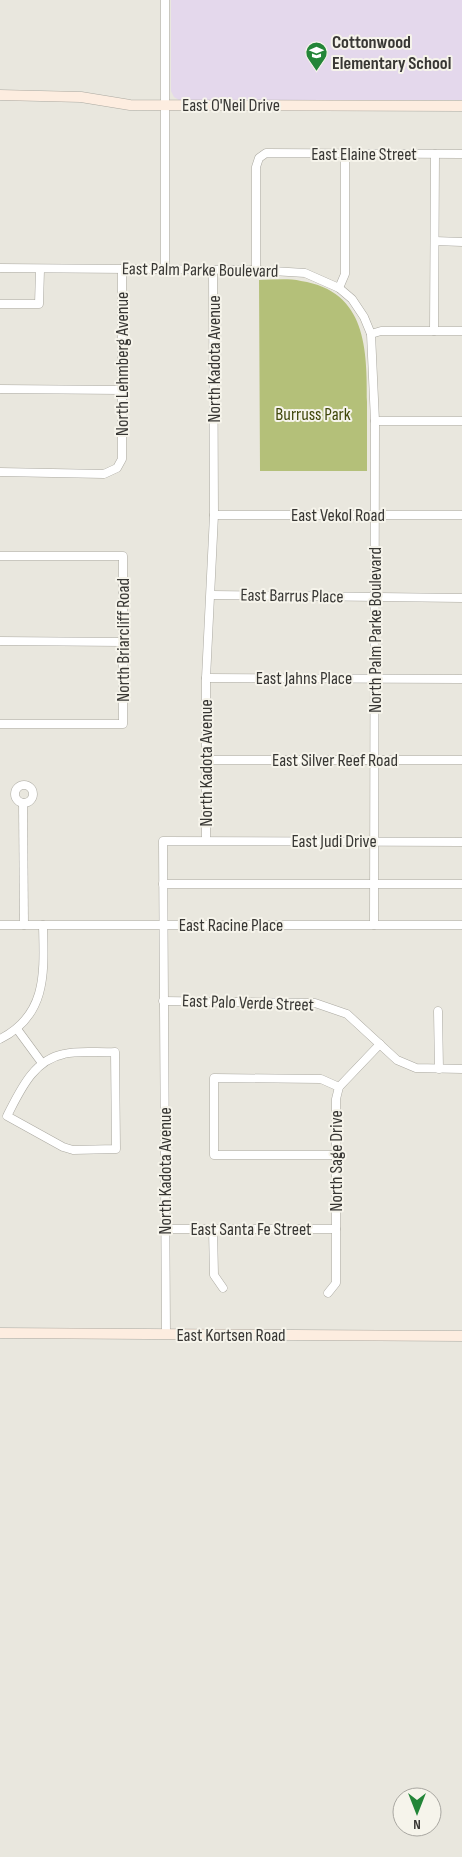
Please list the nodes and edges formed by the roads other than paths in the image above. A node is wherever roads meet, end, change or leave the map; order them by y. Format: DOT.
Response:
graph roads {
  1 [pos="165,0"];
  2 [pos="0,95"];
  3 [pos="165,105"];
  4 [pos="462,106"];
  5 [pos="345,154"];
  6 [pos="435,154"];
  7 [pos="462,154"];
  8 [pos="435,241"];
  9 [pos="462,242"];
  10 [pos="0,268"];
  11 [pos="122,269"];
  12 [pos="165,269"];
  13 [pos="40,270"];
  14 [pos="256,270"];
  15 [pos="213,271"];
  16 [pos="339,288"];
  17 [pos="0,304"];
  18 [pos="434,330"];
  19 [pos="462,331"];
  20 [pos="371,334"];
  21 [pos="0,388"];
  22 [pos="122,390"];
  23 [pos="375,421"];
  24 [pos="462,421"];
  25 [pos="0,472"];
  26 [pos="375,514"];
  27 [pos="214,515"];
  28 [pos="462,515"];
  29 [pos="0,556"];
  30 [pos="212,595"];
  31 [pos="374,598"];
  32 [pos="462,598"];
  33 [pos="0,641"];
  34 [pos="123,642"];
  35 [pos="206,678"];
  36 [pos="374,678"];
  37 [pos="462,679"];
  38 [pos="0,724"];
  39 [pos="208,760"];
  40 [pos="374,760"];
  41 [pos="462,760"];
  42 [pos="23,803"];
  43 [pos="206,840"];
  44 [pos="374,842"];
  45 [pos="462,842"];
  46 [pos="163,884"];
  47 [pos="374,884"];
  48 [pos="462,884"];
  49 [pos="0,925"];
  50 [pos="24,925"];
  51 [pos="163,925"];
  52 [pos="374,925"];
  53 [pos="462,925"];
  54 [pos="43,926"];
  55 [pos="164,1001"];
  56 [pos="438,1011"];
  57 [pos="17,1029"];
  58 [pos="0,1039"];
  59 [pos="380,1044"];
  60 [pos="42,1063"];
  61 [pos="439,1069"];
  62 [pos="462,1069"];
  63 [pos="339,1087"];
  64 [pos="336,1155"];
  65 [pos="165,1229"];
  66 [pos="213,1229"];
  67 [pos="336,1229"];
  68 [pos="223,1288"];
  69 [pos="328,1292"];
  70 [pos="0,1333"];
  71 [pos="166,1334"];
  72 [pos="462,1336"];
  1 -- 3 [label="street"];
  2 -- 3 [label="street, East O'Neil Drive"];
  3 -- 4 [label="street, East O'Neil Drive"];
  3 -- 12 [label="street"];
  5 -- 6 [label="street, East Elaine Street"];
  5 -- 14 [label="street, East Elaine Street"];
  5 -- 16 [label="street"];
  6 -- 7 [label="street, East Elaine Street"];
  6 -- 8 [label="street"];
  8 -- 9 [label="street"];
  8 -- 18 [label="street"];
  10 -- 13 [label="street, East Palm Parke Boulevard"];
  11 -- 12 [label="street, East Palm Parke Boulevard"];
  11 -- 13 [label="street, East Palm Parke Boulevard"];
  11 -- 22 [label="street, North Lehmberg Avenue"];
  12 -- 15 [label="street, East Palm Parke Boulevard"];
  13 -- 17 [label="street"];
  14 -- 15 [label="street, East Palm Parke Boulevard"];
  14 -- 16 [label="street, East Palm Parke Boulevard"];
  15 -- 27 [label="street, North Kadota Avenue"];
  16 -- 20 [label="street, East Palm Parke Boulevard"];
  18 -- 19 [label="street"];
  18 -- 20 [label="street"];
  20 -- 23 [label="street, North Palm Parke Boulevard"];
  21 -- 22 [label="street"];
  22 -- 25 [label="street, North Lehmberg Avenue"];
  23 -- 24 [label="street"];
  23 -- 26 [label="street, North Palm Parke Boulevard"];
  26 -- 27 [label="street, East Vekol Road"];
  26 -- 28 [label="street, East Vekol Road"];
  26 -- 31 [label="street, North Palm Parke Boulevard"];
  27 -- 30 [label="street, North Kadota Avenue"];
  29 -- 34 [label="street, North Briarcliff Road"];
  30 -- 31 [label="street, East Barrus Place"];
  30 -- 35 [label="street, North Kadota Avenue"];
  31 -- 32 [label="street, East Barrus Place"];
  31 -- 36 [label="street, North Palm Parke Boulevard"];
  33 -- 34 [label="street"];
  34 -- 38 [label="street, North Briarcliff Road"];
  35 -- 36 [label="street, East Jahns Place"];
  35 -- 39 [label="street, North Kadota Avenue"];
  36 -- 37 [label="street, East Jahns Place"];
  36 -- 40 [label="street, North Palm Parke Boulevard"];
  39 -- 40 [label="street, East Silver Reef Road"];
  39 -- 43 [label="street, North Kadota Avenue"];
  40 -- 41 [label="street, East Silver Reef Road"];
  40 -- 44 [label="street, North Palm Parke Boulevard"];
  42 -- 50 [label="street"];
  43 -- 44 [label="street, East Judi Drive"];
  43 -- 46 [label="street, North Kadota Avenue"];
  44 -- 45 [label="street, East Judi Drive"];
  44 -- 47 [label="street, North Palm Parke Boulevard"];
  46 -- 47 [label="street"];
  46 -- 51 [label="street, North Kadota Avenue"];
  47 -- 48 [label="street"];
  47 -- 52 [label="street, North Palm Parke Boulevard"];
  49 -- 50 [label="street, East Racine Place"];
  50 -- 54 [label="street, East Racine Place"];
  51 -- 52 [label="street, East Racine Place"];
  51 -- 54 [label="street, East Racine Place"];
  51 -- 55 [label="street, North Kadota Avenue"];
  52 -- 53 [label="street, East Racine Place"];
  54 -- 57 [label="street"];
  55 -- 59 [label="street, East Palo Verde Street"];
  55 -- 65 [label="street, North Kadota Avenue"];
  56 -- 61 [label="street"];
  57 -- 58 [label="street"];
  57 -- 60 [label="street"];
  59 -- 61 [label="street, East Palo Verde Street"];
  59 -- 63 [label="street, North Sage Drive"];
  60 -- 60 [label="street"];
  61 -- 62 [label="street, East Palo Verde Street"];
  63 -- 64 [label="street, North Sage Drive"];
  63 -- 64 [label="street"];
  64 -- 67 [label="street, North Sage Drive"];
  65 -- 66 [label="street, East Santa Fe Street"];
  65 -- 71 [label="street, North Kadota Avenue"];
  66 -- 67 [label="street, East Santa Fe Street"];
  66 -- 68 [label="street"];
  67 -- 69 [label="street, North Sage Drive"];
  70 -- 71 [label="street, East Kortsen Road"];
  71 -- 72 [label="street, East Kortsen Road"];
}
